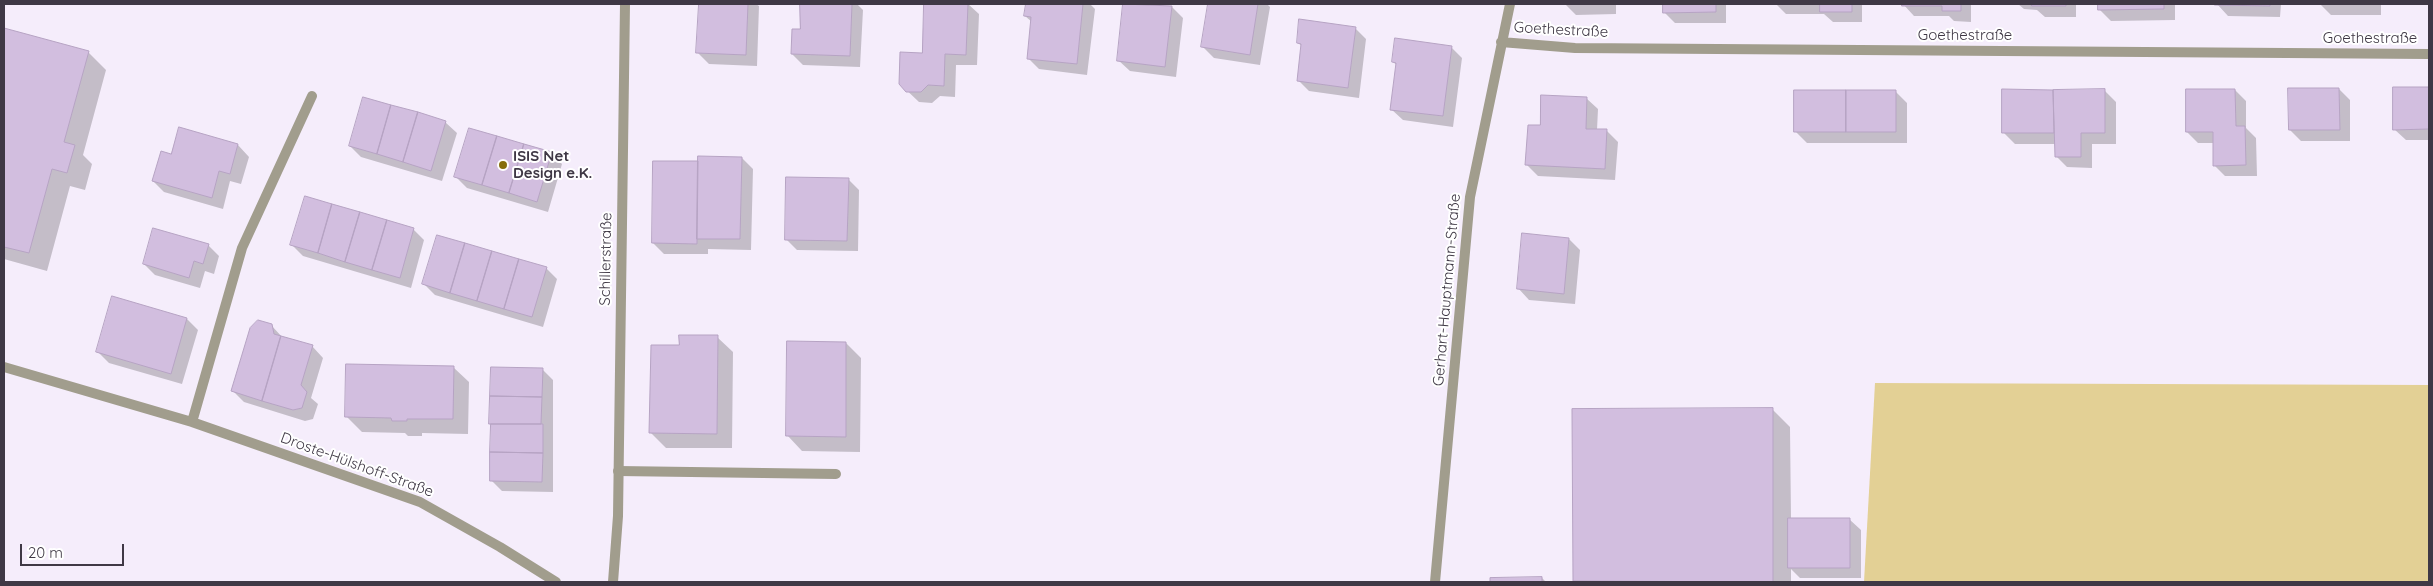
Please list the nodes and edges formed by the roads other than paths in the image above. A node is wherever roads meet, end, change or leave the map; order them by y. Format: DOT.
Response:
graph roads {
  1 [pos="625,4"];
  2 [pos="1510,4"];
  3 [pos="1501,42"];
  4 [pos="2429,54"];
  5 [pos="312,96"];
  6 [pos="4,367"];
  7 [pos="192,422"];
  8 [pos="618,471"];
  9 [pos="836,474"];
  10 [pos="556,582"];
  11 [pos="612,582"];
  12 [pos="1436,582"];
  1 -- 8 [label="street, Schillerstraße"];
  2 -- 3 [label="street, Gerhart-Hauptmann-Straße"];
  3 -- 4 [label="street, Goethestraße"];
  3 -- 12 [label="street, Gerhart-Hauptmann-Straße"];
  5 -- 7 [label="street"];
  6 -- 7 [label="street, Droste-Hülshoff-Straße"];
  7 -- 10 [label="street, Droste-Hülshoff-Straße"];
  8 -- 9 [label="street"];
  8 -- 11 [label="street, Schillerstraße"];
}
